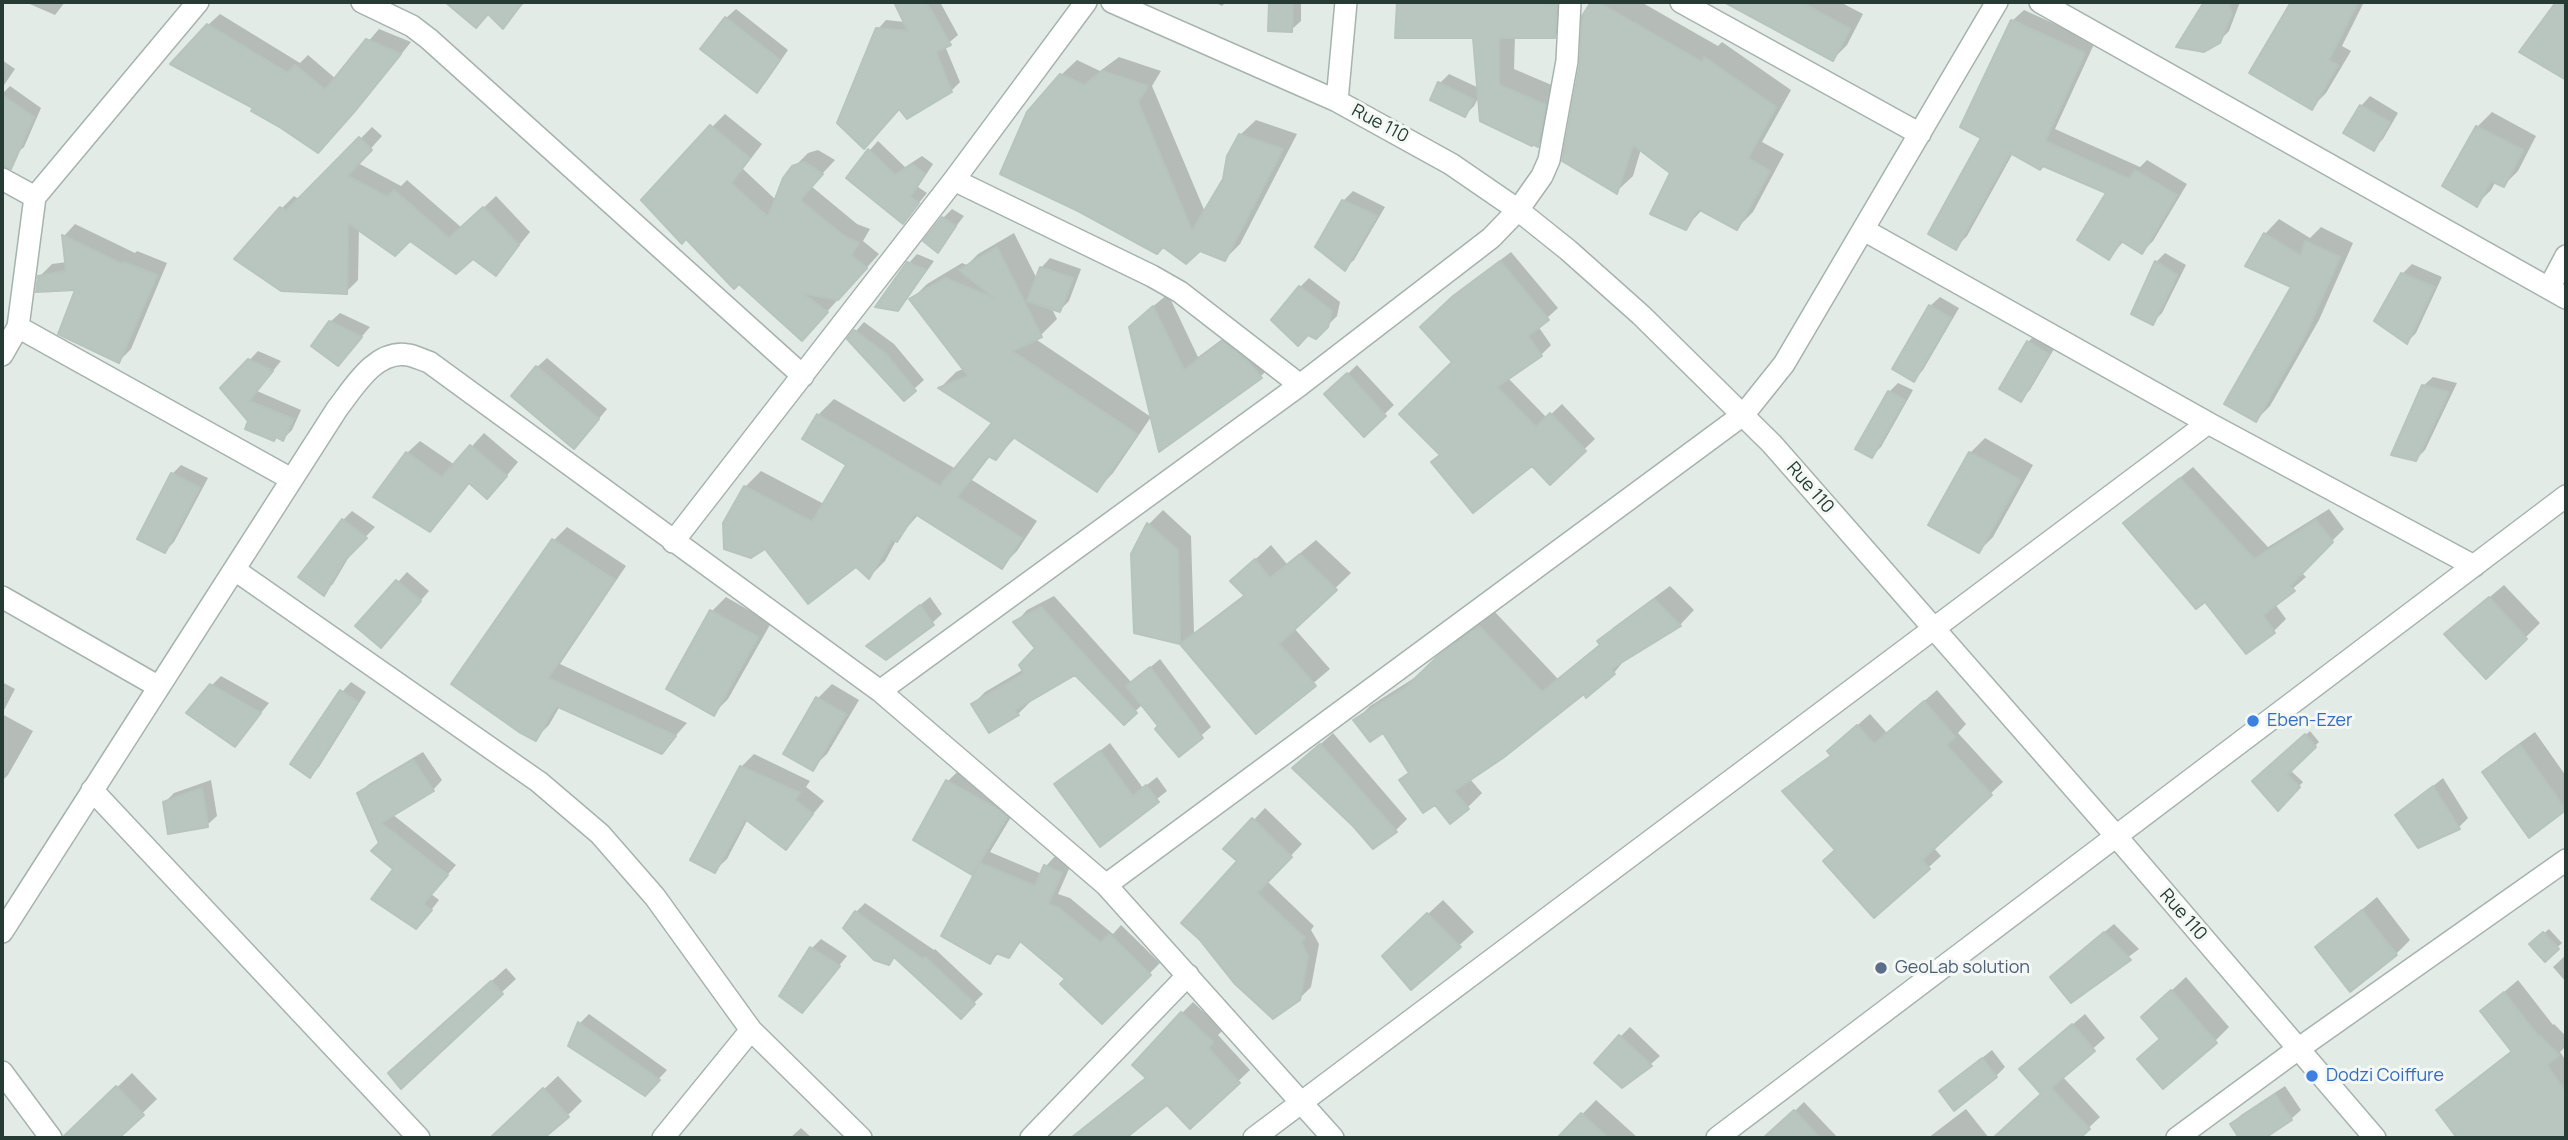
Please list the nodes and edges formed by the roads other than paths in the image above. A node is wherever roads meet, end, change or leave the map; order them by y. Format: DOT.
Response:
graph roads {
  1 [pos="198,2"];
  2 [pos="362,2"];
  3 [pos="1086,2"];
  4 [pos="1112,2"];
  5 [pos="1346,2"];
  6 [pos="1570,2"];
  7 [pos="1681,2"];
  8 [pos="1997,2"];
  9 [pos="2040,2"];
  10 [pos="1337,101"];
  11 [pos="1920,134"];
  12 [pos="2,179"];
  13 [pos="954,180"];
  14 [pos="35,197"];
  15 [pos="1518,210"];
  16 [pos="1864,230"];
  17 [pos="2566,257"];
  18 [pos="2558,293"];
  19 [pos="19,327"];
  20 [pos="2,355"];
  21 [pos="803,376"];
  22 [pos="1300,385"];
  23 [pos="1744,414"];
  24 [pos="2208,423"];
  25 [pos="291,479"];
  26 [pos="2566,496"];
  27 [pos="673,542"];
  28 [pos="2474,566"];
  29 [pos="235,570"];
  30 [pos="2,597"];
  31 [pos="1933,628"];
  32 [pos="159,687"];
  33 [pos="880,691"];
  34 [pos="92,790"];
  35 [pos="2116,836"];
  36 [pos="2566,860"];
  37 [pos="1106,885"];
  38 [pos="2,932"];
  39 [pos="1188,975"];
  40 [pos="751,1030"];
  41 [pos="2298,1049"];
  42 [pos="2,1072"];
  43 [pos="1301,1102"];
  44 [pos="51,1138"];
  45 [pos="419,1138"];
  46 [pos="663,1138"];
  47 [pos="862,1138"];
  48 [pos="1031,1138"];
  49 [pos="1254,1138"];
  50 [pos="1333,1138"];
  51 [pos="1717,1138"];
  52 [pos="2177,1138"];
  53 [pos="2375,1138"];
  1 -- 14 [label="street"];
  2 -- 21 [label="street"];
  3 -- 13 [label="street"];
  4 -- 10 [label="street, Rue 110"];
  5 -- 10 [label="street"];
  6 -- 15 [label="street"];
  7 -- 11 [label="street"];
  8 -- 11 [label="street"];
  9 -- 18 [label="street"];
  10 -- 15 [label="street, Rue 110"];
  11 -- 16 [label="street"];
  12 -- 14 [label="street"];
  13 -- 21 [label="street"];
  13 -- 22 [label="street"];
  14 -- 19 [label="street"];
  15 -- 22 [label="street"];
  15 -- 23 [label="street, Rue 110"];
  16 -- 23 [label="street"];
  16 -- 24 [label="street"];
  17 -- 18 [label="street"];
  19 -- 20 [label="street"];
  19 -- 25 [label="street"];
  21 -- 27 [label="street"];
  22 -- 33 [label="street"];
  23 -- 31 [label="street, Rue 110"];
  23 -- 37 [label="street"];
  24 -- 28 [label="street"];
  24 -- 31 [label="street"];
  25 -- 27 [label="street"];
  25 -- 29 [label="street"];
  26 -- 28 [label="street"];
  27 -- 33 [label="street"];
  28 -- 35 [label="street"];
  29 -- 32 [label="street"];
  29 -- 40 [label="street"];
  30 -- 32 [label="street"];
  31 -- 35 [label="street, Rue 110"];
  31 -- 43 [label="street"];
  32 -- 34 [label="street"];
  33 -- 37 [label="street"];
  34 -- 38 [label="street"];
  34 -- 45 [label="street"];
  35 -- 41 [label="street, Rue 110"];
  35 -- 51 [label="street"];
  36 -- 41 [label="street"];
  37 -- 39 [label="street"];
  39 -- 43 [label="street"];
  39 -- 48 [label="street"];
  40 -- 46 [label="street"];
  40 -- 47 [label="street"];
  41 -- 52 [label="street"];
  41 -- 53 [label="street, Rue 110"];
  42 -- 44 [label="street"];
  43 -- 49 [label="street"];
  43 -- 50 [label="street"];
}
